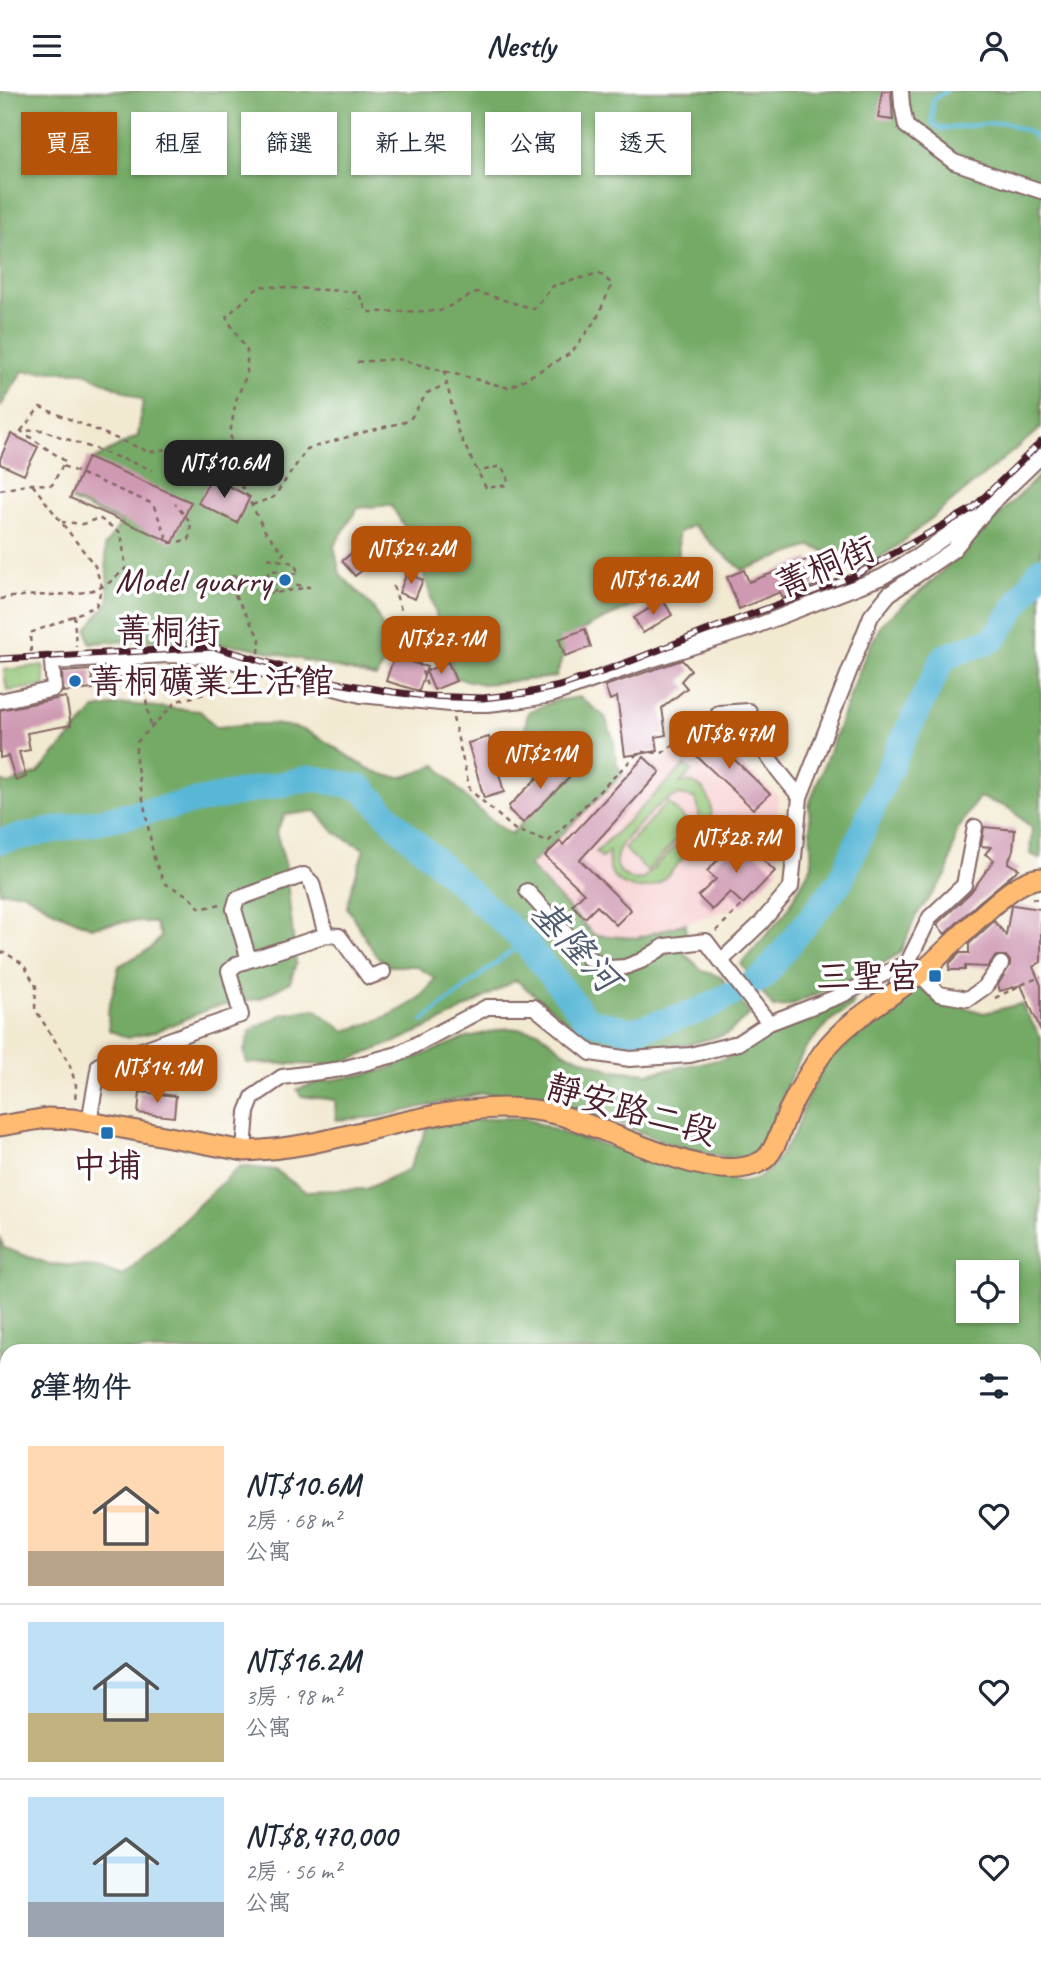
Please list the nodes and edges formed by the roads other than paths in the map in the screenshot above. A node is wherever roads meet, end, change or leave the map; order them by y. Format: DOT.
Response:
graph roads {
  1 [pos="901,91"];
  2 [pos="1041,191"];
  3 [pos="1041,457"];
  4 [pos="990,505"];
  5 [pos="110,659"];
  6 [pos="143,685"];
  7 [pos="0,701"];
  8 [pos="719,713"];
  9 [pos="800,797"];
  10 [pos="975,827"];
  11 [pos="1041,878"];
  12 [pos="527,891"];
  13 [pos="326,935"];
  14 [pos="249,960"];
  15 [pos="1001,964"];
  16 [pos="725,965"];
  17 [pos="914,968"];
  18 [pos="383,972"];
  19 [pos="769,1023"];
  20 [pos="82,1120"];
  21 [pos="0,1126"];
  22 [pos="244,1151"];
  1 -- 2 [label="street"];
  3 -- 4 [label="street, 菁桐街"];
  4 -- 5 [label="street, 菁桐街"];
  4 -- 9 [label="street, 菁桐街"];
  5 -- 6 [label="street"];
  5 -- 7 [label="street, 菁桐街"];
  8 -- 9 [label="street"];
  9 -- 16 [label="street, 菁桐街"];
  10 -- 17 [label="street"];
  11 -- 17 [label="main road, 靜安路二段"];
  12 -- 16 [label="street"];
  13 -- 14 [label="street"];
  13 -- 14 [label="street"];
  13 -- 18 [label="street"];
  14 -- 20 [label="street"];
  15 -- 17 [label="street"];
  16 -- 19 [label="street"];
  17 -- 19 [label="street"];
  17 -- 22 [label="main road, 靜安路二段"];
  19 -- 22 [label="street"];
  20 -- 21 [label="main road, 靜安路二段"];
  20 -- 22 [label="main road, 靜安路二段"];
}
